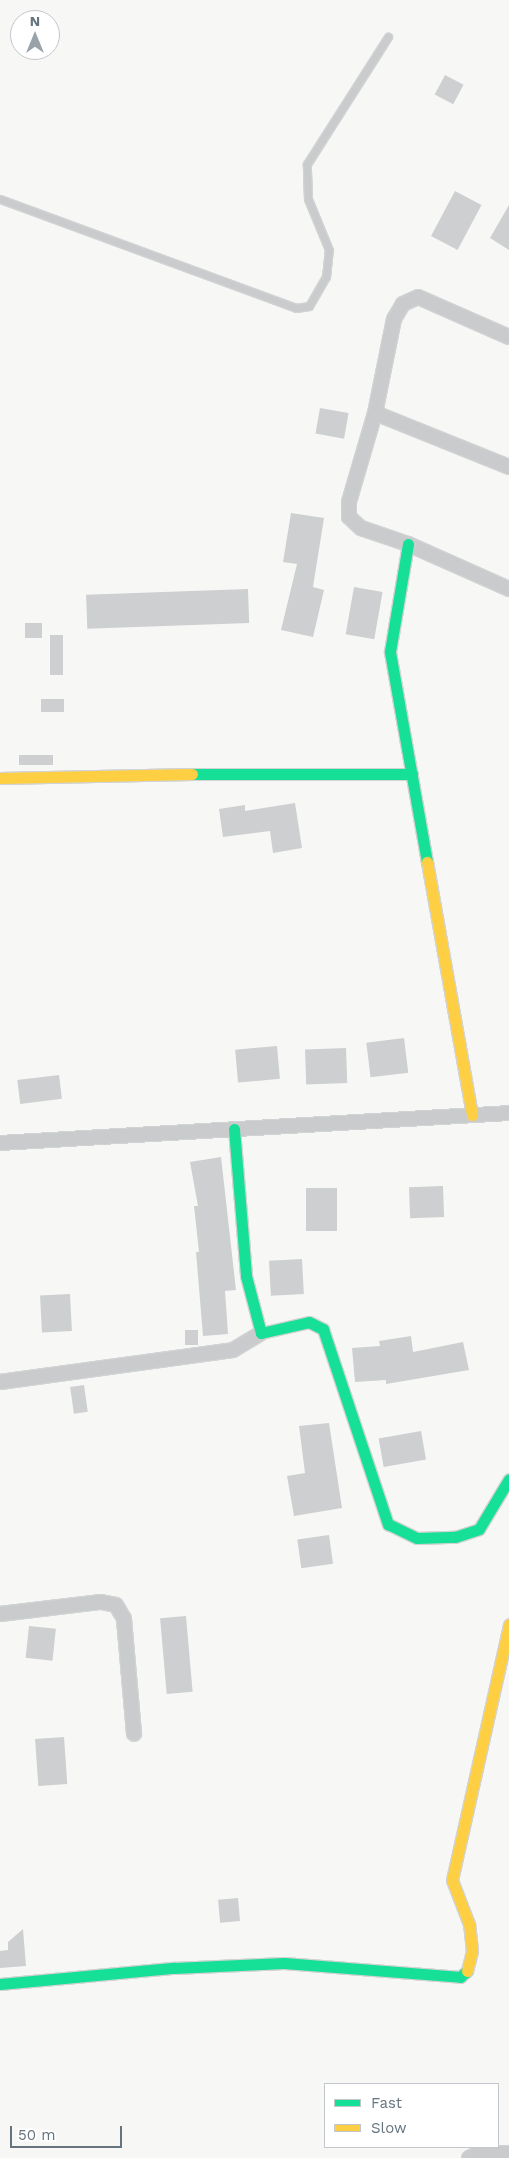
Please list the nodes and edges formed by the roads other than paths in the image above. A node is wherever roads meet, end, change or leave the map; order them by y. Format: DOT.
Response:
graph roads {
  1 [pos="388,37"];
  2 [pos="0,199"];
  3 [pos="509,337"];
  4 [pos="375,413"];
  5 [pos="509,467"];
  6 [pos="408,544"];
  7 [pos="509,589"];
  8 [pos="412,774"];
  9 [pos="0,778"];
  10 [pos="509,1113"];
  11 [pos="472,1115"];
  12 [pos="234,1129"];
  13 [pos="0,1143"];
  14 [pos="261,1333"];
  15 [pos="0,1382"];
  16 [pos="509,1478"];
  17 [pos="0,1614"];
  18 [pos="509,1624"];
  19 [pos="134,1734"];
  20 [pos="0,1984"];
  21 [pos="509,2153"];
  22 [pos="469,2158"];
  1 -- 2 [label="lane"];
  3 -- 4 [label="street"];
  4 -- 5 [label="street"];
  4 -- 6 [label="street"];
  6 -- 7 [label="street"];
  6 -- 8 [label="street"];
  8 -- 9 [label="street"];
  8 -- 11 [label="street"];
  10 -- 11 [label="street"];
  11 -- 12 [label="street"];
  12 -- 13 [label="street"];
  12 -- 14 [label="street"];
  14 -- 15 [label="street"];
  14 -- 16 [label="street"];
  17 -- 19 [label="street"];
  18 -- 20 [label="street"];
  21 -- 22 [label="street"];
}
